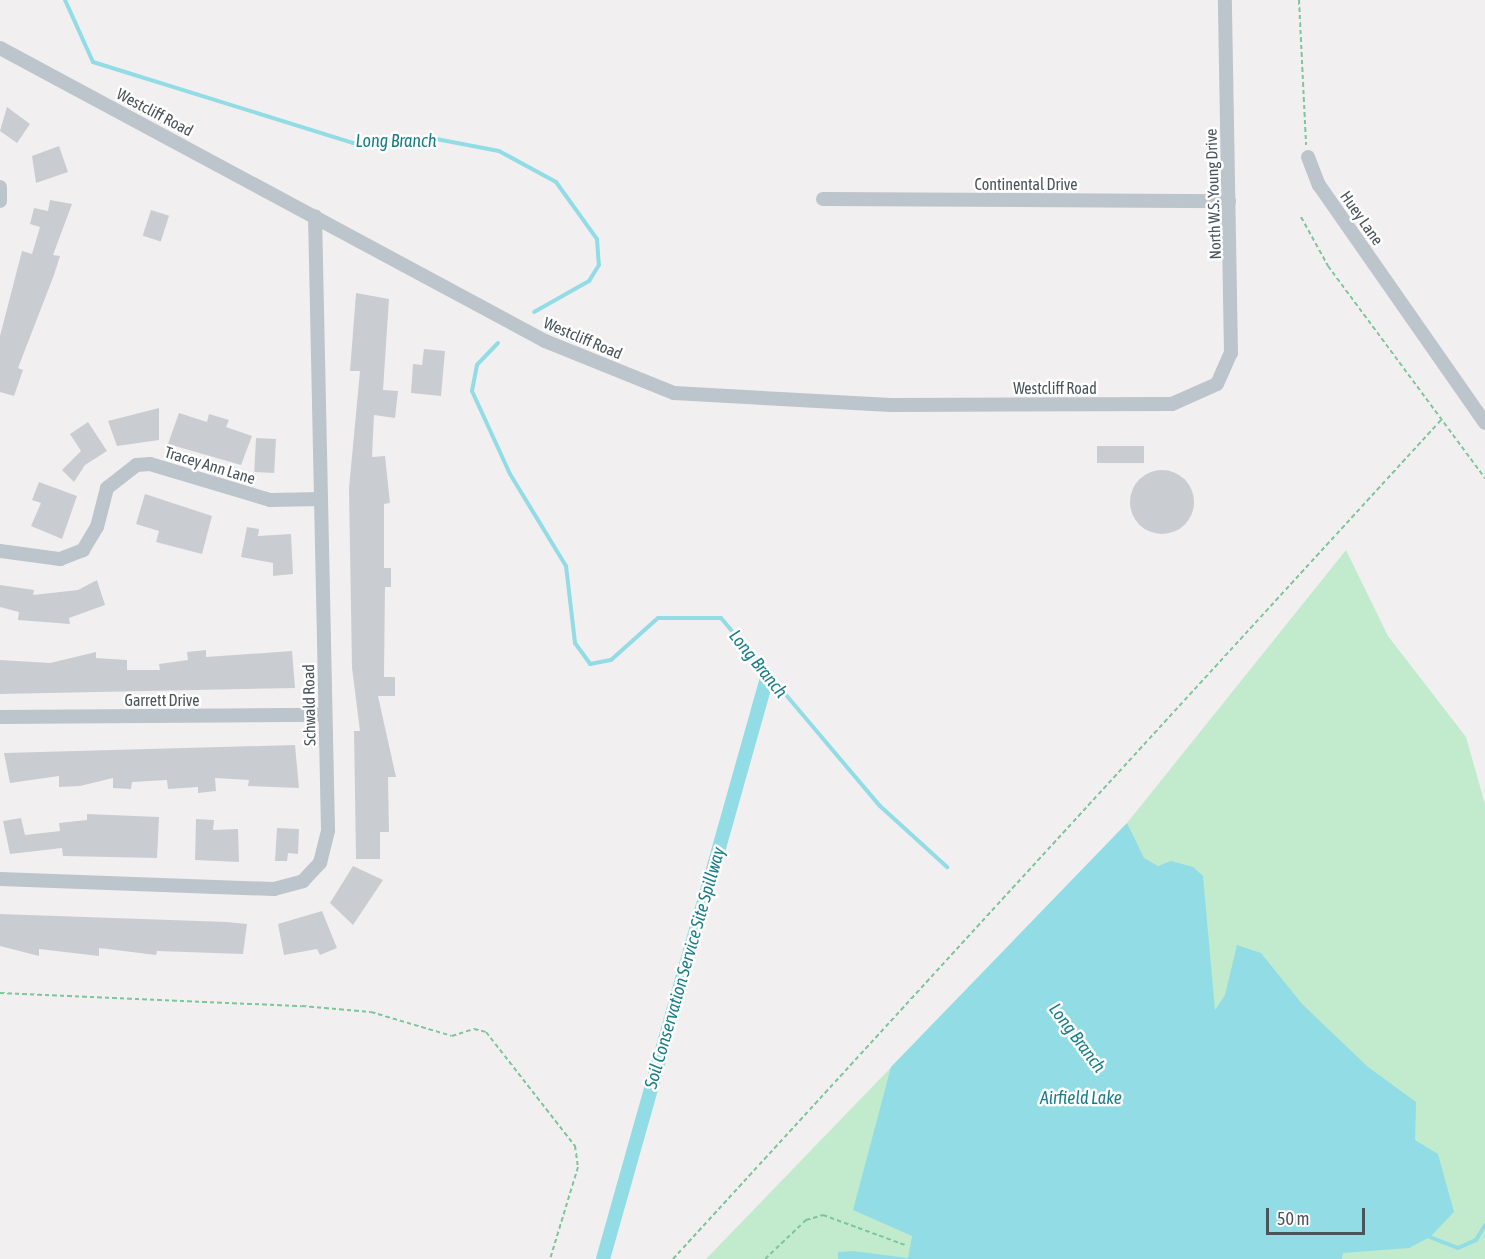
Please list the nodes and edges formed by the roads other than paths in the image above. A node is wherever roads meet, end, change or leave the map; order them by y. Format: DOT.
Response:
graph roads {
  1 [pos="1225,0"];
  2 [pos="0,48"];
  3 [pos="1308,157"];
  4 [pos="0,187"];
  5 [pos="823,199"];
  6 [pos="0,201"];
  7 [pos="1229,201"];
  8 [pos="315,216"];
  9 [pos="1217,384"];
  10 [pos="1485,423"];
  11 [pos="321,499"];
  12 [pos="0,551"];
  13 [pos="325,716"];
  14 [pos="0,717"];
  15 [pos="0,879"];
  1 -- 7 [label="street, North W.S. Young Drive"];
  2 -- 8 [label="street, Westcliff Road"];
  3 -- 10 [label="street, Huey Lane"];
  4 -- 6 [label="street"];
  5 -- 7 [label="street, Continental Drive"];
  7 -- 9 [label="street, North W.S. Young Drive"];
  8 -- 9 [label="street, Westcliff Road"];
  8 -- 11 [label="street, Schwald Road"];
  11 -- 12 [label="street, Tracey Ann Lane"];
  11 -- 13 [label="street, Schwald Road"];
  13 -- 14 [label="street, Garrett Drive"];
  13 -- 15 [label="street, Schwald Road"];
}
